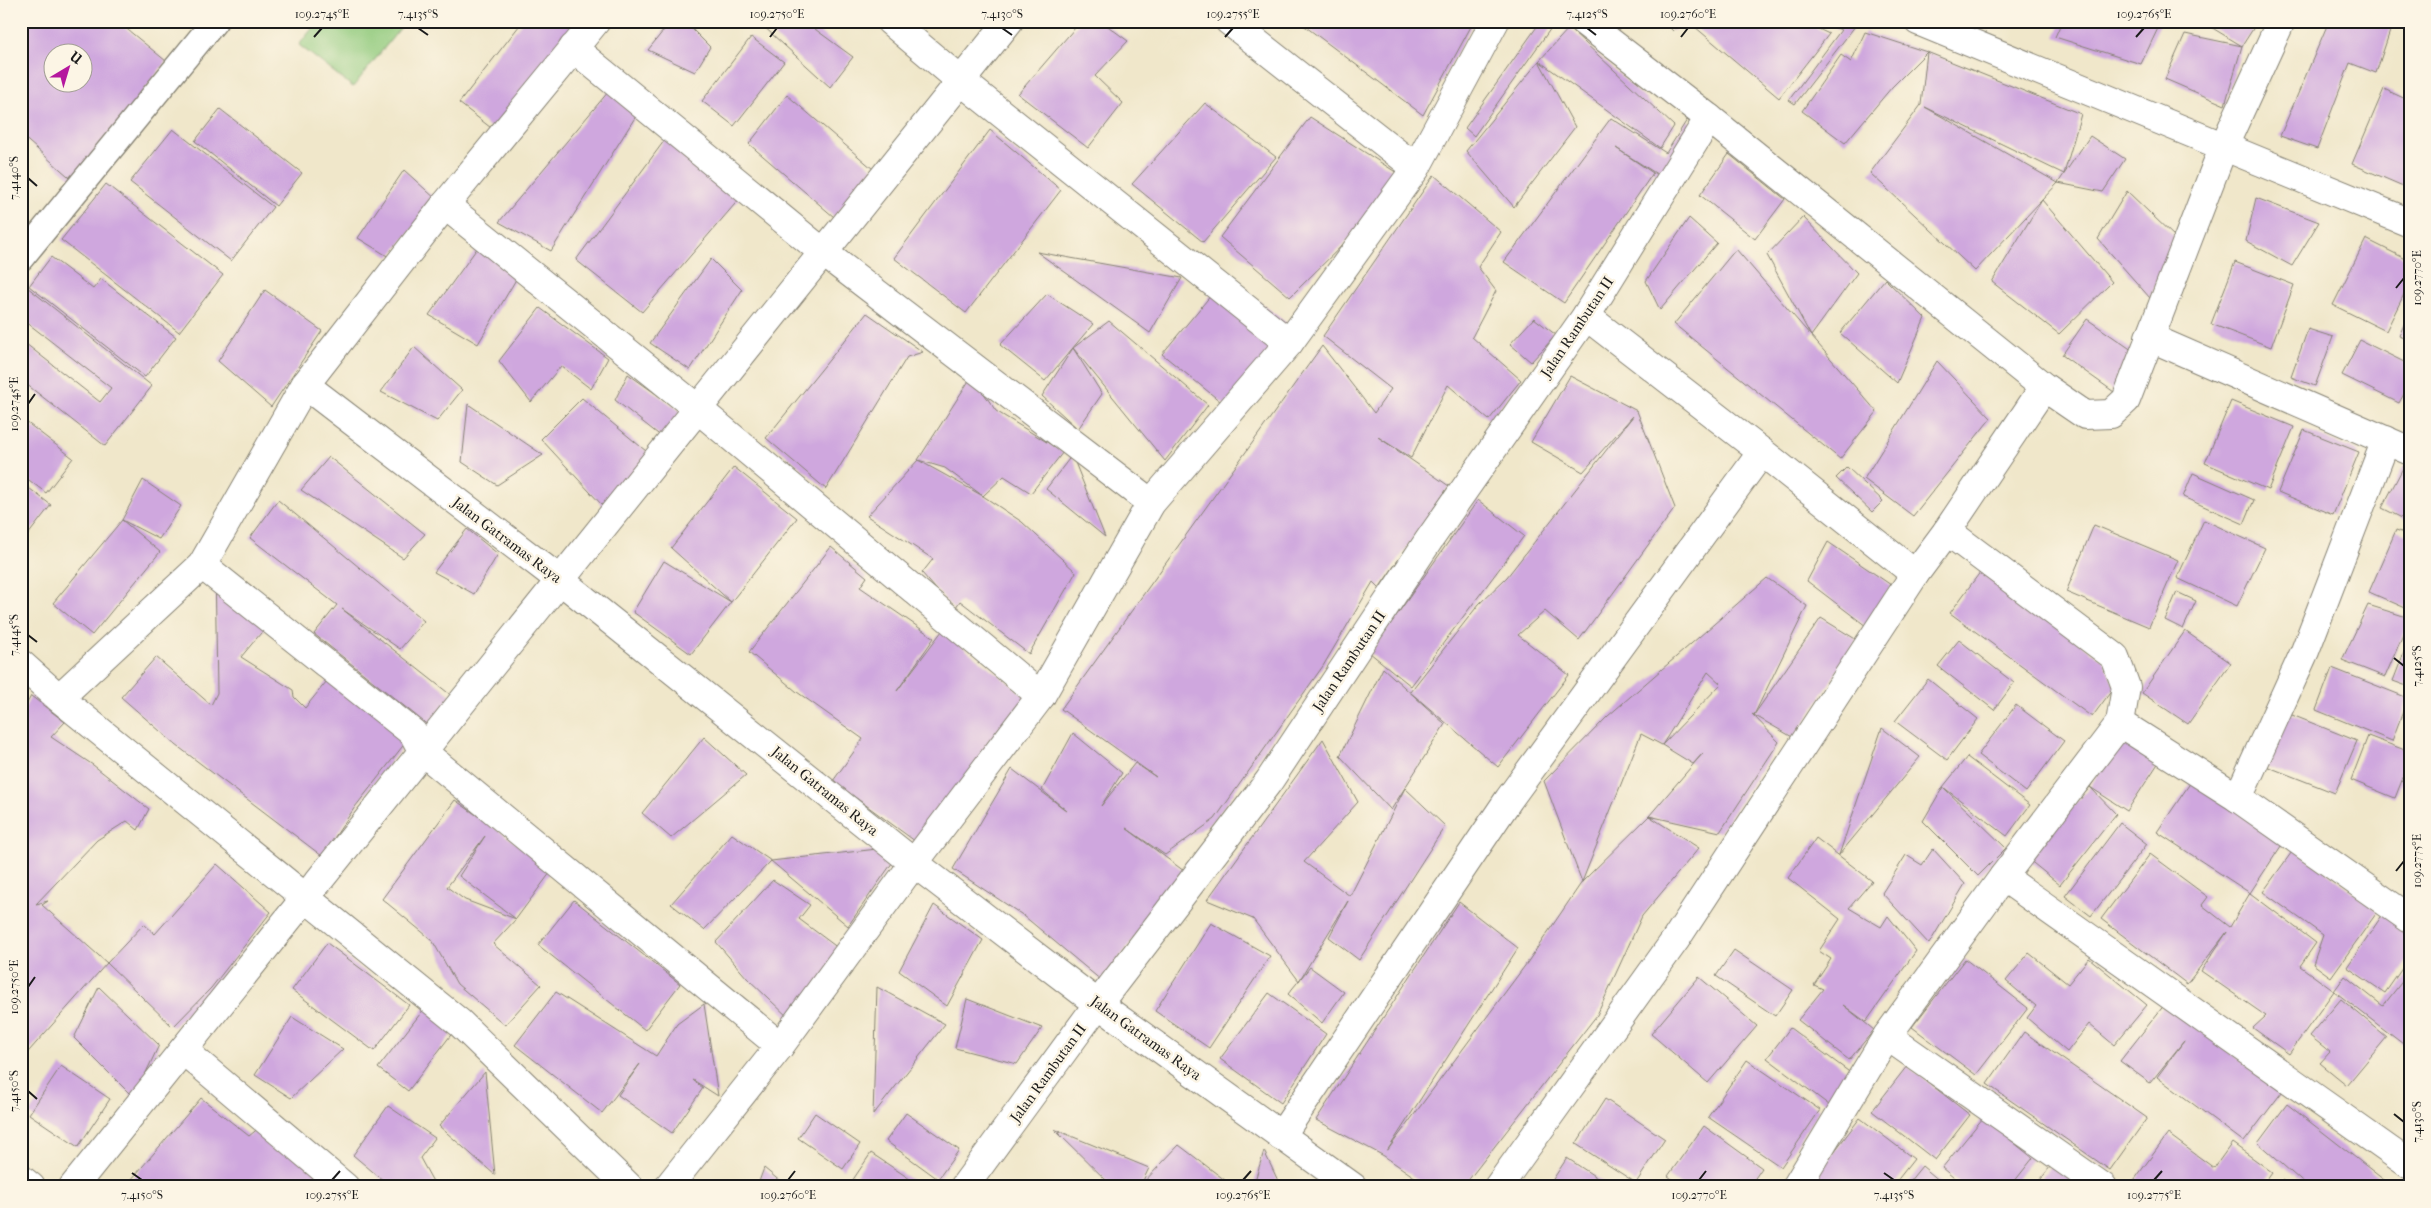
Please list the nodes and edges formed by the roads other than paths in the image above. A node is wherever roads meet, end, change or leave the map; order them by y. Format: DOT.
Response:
graph roads {
  1 [pos="215,21"];
  2 [pos="596,21"];
  3 [pos="890,21"];
  4 [pos="1009,21"];
  5 [pos="1229,21"];
  6 [pos="1496,21"];
  7 [pos="1918,21"];
  8 [pos="2280,21"];
  9 [pos="1586,22"];
  10 [pos="573,48"];
  11 [pos="961,81"];
  12 [pos="1708,118"];
  13 [pos="2223,148"];
  14 [pos="1416,168"];
  15 [pos="445,205"];
  16 [pos="2410,222"];
  17 [pos="824,253"];
  18 [pos="21,258"];
  19 [pos="1586,316"];
  20 [pos="2149,337"];
  21 [pos="1289,343"];
  22 [pos="305,385"];
  23 [pos="2044,387"];
  24 [pos="698,409"];
  25 [pos="2386,440"];
  26 [pos="2410,451"];
  27 [pos="1762,452"];
  28 [pos="1151,503"];
  29 [pos="1947,531"];
  30 [pos="202,565"];
  31 [pos="1915,574"];
  32 [pos="560,580"];
  33 [pos="21,664"];
  34 [pos="1041,696"];
  35 [pos="59,698"];
  36 [pos="2120,723"];
  37 [pos="423,752"];
  38 [pos="2238,798"];
  39 [pos="914,863"];
  40 [pos="2003,877"];
  41 [pos="306,899"];
  42 [pos="2410,918"];
  43 [pos="1098,1004"];
  44 [pos="1887,1036"];
  45 [pos="780,1046"];
  46 [pos="183,1050"];
  47 [pos="1281,1136"];
  48 [pos="2410,1165"];
  49 [pos="2410,1177"];
  50 [pos="21,1179"];
  51 [pos="31,1187"];
  52 [pos="73,1187"];
  53 [pos="344,1187"];
  54 [pos="630,1187"];
  55 [pos="668,1187"];
  56 [pos="964,1187"];
  57 [pos="1353,1187"];
  58 [pos="1498,1187"];
  59 [pos="1796,1187"];
  60 [pos="2103,1187"];
  61 [pos="2410,1187"];
  1 -- 18 [label="lane"];
  2 -- 10 [label="street"];
  3 -- 11 [label="street"];
  4 -- 11 [label="street"];
  5 -- 14 [label="street"];
  6 -- 14 [label="street"];
  7 -- 13 [label="street"];
  8 -- 13 [label="street"];
  9 -- 12 [label="street"];
  10 -- 15 [label="street"];
  10 -- 17 [label="street"];
  11 -- 17 [label="street"];
  11 -- 21 [label="street"];
  12 -- 19 [label="street, Jalan Rambutan II"];
  12 -- 23 [label="street"];
  13 -- 16 [label="street"];
  13 -- 20 [label="street"];
  14 -- 21 [label="street"];
  15 -- 22 [label="street"];
  15 -- 24 [label="street"];
  17 -- 24 [label="street"];
  17 -- 28 [label="street"];
  19 -- 27 [label="street"];
  19 -- 43 [label="street, Jalan Rambutan II"];
  20 -- 23 [label="street"];
  20 -- 25 [label="street"];
  21 -- 28 [label="street"];
  22 -- 30 [label="street"];
  22 -- 32 [label="street, Jalan Gatramas Raya"];
  23 -- 29 [label="street"];
  24 -- 32 [label="street"];
  24 -- 34 [label="street"];
  25 -- 26 [label="street"];
  25 -- 38 [label="street"];
  27 -- 31 [label="street"];
  27 -- 47 [label="street"];
  28 -- 34 [label="street"];
  29 -- 31 [label="street"];
  29 -- 36 [label="street"];
  30 -- 35 [label="street"];
  30 -- 37 [label="street"];
  31 -- 58 [label="street"];
  32 -- 37 [label="street"];
  32 -- 39 [label="street, Jalan Gatramas Raya"];
  33 -- 35 [label="street"];
  34 -- 39 [label="street"];
  35 -- 41 [label="street"];
  36 -- 38 [label="street"];
  36 -- 40 [label="street"];
  37 -- 41 [label="street"];
  37 -- 45 [label="street"];
  38 -- 42 [label="street"];
  39 -- 43 [label="street, Jalan Gatramas Raya"];
  39 -- 45 [label="street"];
  40 -- 44 [label="street"];
  40 -- 48 [label="street"];
  41 -- 46 [label="street"];
  41 -- 54 [label="street"];
  43 -- 47 [label="street, Jalan Gatramas Raya"];
  43 -- 56 [label="street, Jalan Rambutan II"];
  44 -- 59 [label="street"];
  44 -- 60 [label="street"];
  45 -- 55 [label="street"];
  46 -- 52 [label="street"];
  46 -- 53 [label="street"];
  47 -- 57 [label="street, Jalan Gatramas Raya"];
  49 -- 61 [label="street"];
  50 -- 51 [label="street"];
}
